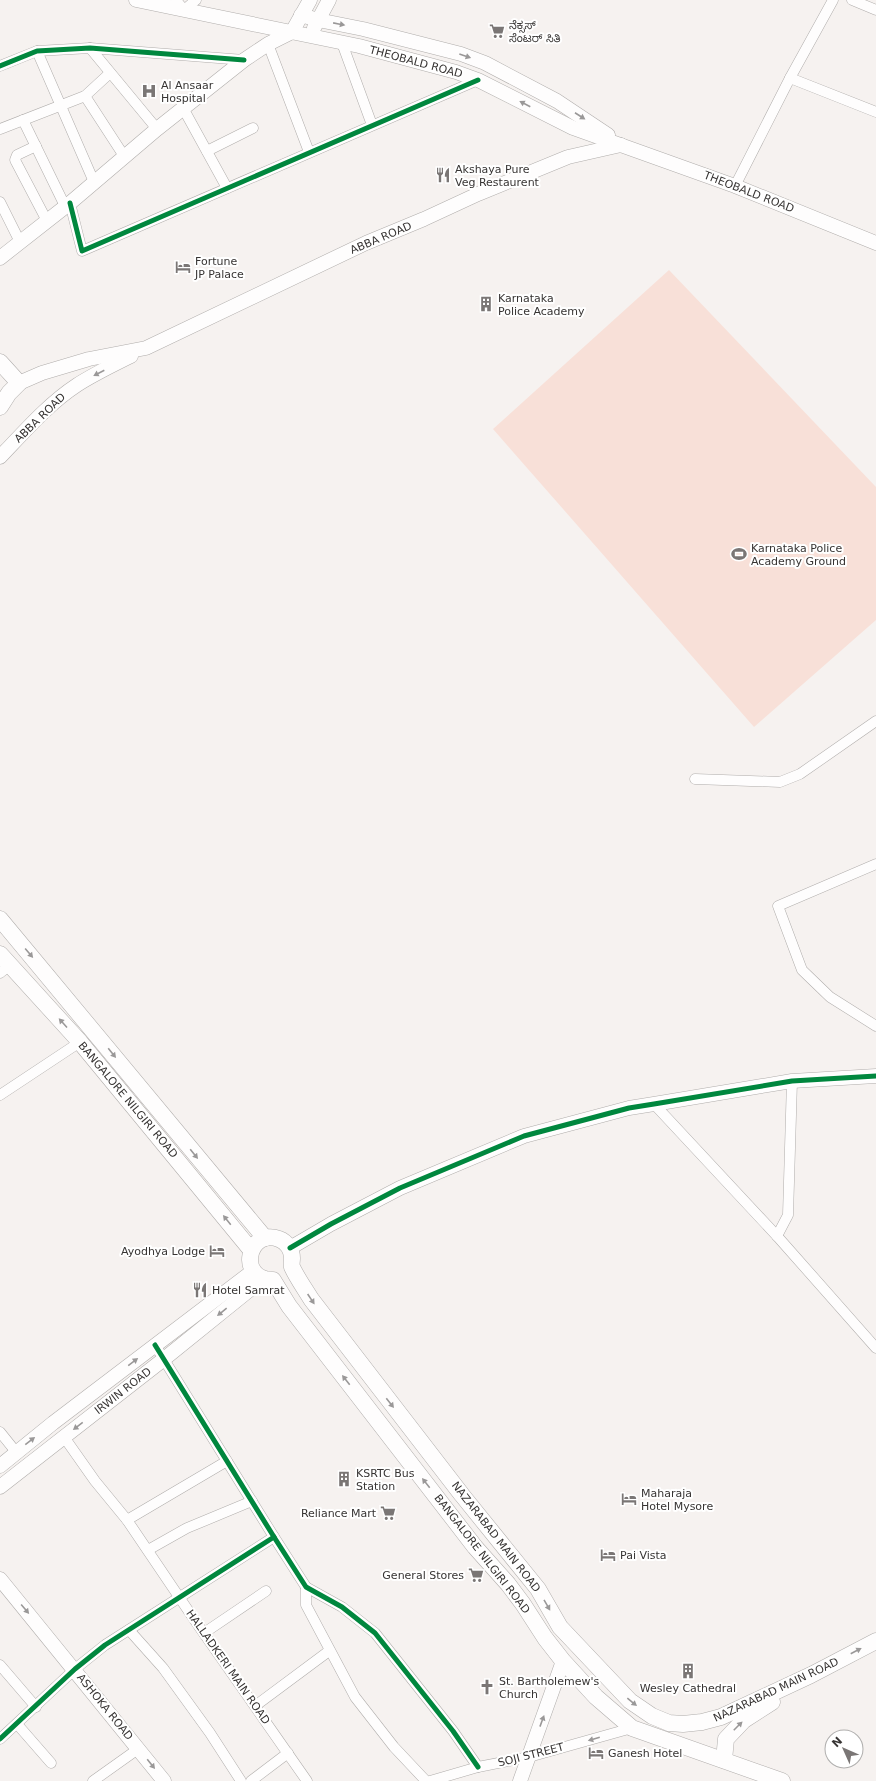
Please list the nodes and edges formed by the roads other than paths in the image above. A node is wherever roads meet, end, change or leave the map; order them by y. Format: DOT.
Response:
graph roads {
  1 [pos="136,0"];
  2 [pos="196,0"];
  3 [pos="310,0"];
  4 [pos="329,0"];
  5 [pos="833,0"];
  6 [pos="852,0"];
  7 [pos="180,5"];
  8 [pos="876,10"];
  9 [pos="301,15"];
  10 [pos="318,20"];
  11 [pos="292,32"];
  12 [pos="310,36"];
  13 [pos="342,43"];
  14 [pos="268,44"];
  15 [pos="90,48"];
  16 [pos="37,51"];
  17 [pos="244,60"];
  18 [pos="0,66"];
  19 [pos="110,72"];
  20 [pos="790,78"];
  21 [pos="478,80"];
  22 [pos="85,96"];
  23 [pos="60,105"];
  24 [pos="183,108"];
  25 [pos="876,112"];
  26 [pos="23,120"];
  27 [pos="372,125"];
  28 [pos="0,128"];
  29 [pos="253,128"];
  30 [pos="157,129"];
  31 [pos="622,145"];
  32 [pos="36,146"];
  33 [pos="207,151"];
  34 [pos="309,152"];
  35 [pos="124,156"];
  36 [pos="94,182"];
  37 [pos="735,186"];
  38 [pos="227,188"];
  39 [pos="0,202"];
  40 [pos="68,204"];
  41 [pos="47,221"];
  42 [pos="20,242"];
  43 [pos="876,243"];
  44 [pos="2,252"];
  45 [pos="146,348"];
  46 [pos="0,362"];
  47 [pos="9,386"];
  48 [pos="0,406"];
  49 [pos="0,457"];
  50 [pos="876,721"];
  51 [pos="694,779"];
  52 [pos="876,864"];
  53 [pos="0,919"];
  54 [pos="3,964"];
  55 [pos="876,1026"];
  56 [pos="80,1042"];
  57 [pos="876,1076"];
  58 [pos="792,1081"];
  59 [pos="0,1095"];
  60 [pos="654,1104"];
  61 [pos="777,1236"];
  62 [pos="265,1238"];
  63 [pos="290,1248"];
  64 [pos="251,1250"];
  65 [pos="263,1277"];
  66 [pos="156,1345"];
  67 [pos="876,1348"];
  68 [pos="164,1360"];
  69 [pos="0,1432"];
  70 [pos="64,1437"];
  71 [pos="16,1452"];
  72 [pos="227,1461"];
  73 [pos="0,1466"];
  74 [pos="0,1487"];
  75 [pos="252,1500"];
  76 [pos="127,1520"];
  77 [pos="274,1538"];
  78 [pos="148,1550"];
  79 [pos="0,1579"];
  80 [pos="306,1587"];
  81 [pos="266,1591"];
  82 [pos="180,1598"];
  83 [pos="129,1630"];
  84 [pos="204,1633"];
  85 [pos="876,1641"];
  86 [pos="329,1651"];
  87 [pos="563,1661"];
  88 [pos="0,1664"];
  89 [pos="75,1669"];
  90 [pos="811,1676"];
  91 [pos="255,1706"];
  92 [pos="36,1707"];
  93 [pos="17,1724"];
  94 [pos="632,1728"];
  95 [pos="1,1737"];
  96 [pos="138,1749"];
  97 [pos="288,1753"];
  98 [pos="529,1757"];
  99 [pos="724,1760"];
  100 [pos="51,1763"];
  101 [pos="478,1767"];
  102 [pos="98,1779"];
  103 [pos="164,1781"];
  104 [pos="241,1781"];
  105 [pos="251,1781"];
  106 [pos="307,1781"];
  107 [pos="426,1781"];
  108 [pos="430,1781"];
  109 [pos="520,1781"];
  110 [pos="781,1781"];
  1 -- 7 [label="main road, THEOBALD ROAD"];
  2 -- 7 [label="street"];
  3 -- 9 [label="main road"];
  4 -- 10 [label="main road"];
  5 -- 20 [label="street"];
  6 -- 8 [label="street"];
  7 -- 11 [label="main road, THEOBALD ROAD"];
  9 -- 10 [label="main road, THEOBALD ROAD"];
  9 -- 11 [label="main road"];
  10 -- 12 [label="main road"];
  10 -- 31 [label="main road, THEOBALD ROAD, one-way"];
  11 -- 12 [label="main road, THEOBALD ROAD"];
  11 -- 14 [label="main road"];
  12 -- 13 [label="main road, THEOBALD ROAD"];
  13 -- 21 [label="main road, THEOBALD ROAD"];
  13 -- 27 [label="street"];
  14 -- 17 [label="main road"];
  14 -- 34 [label="street"];
  15 -- 16 [label="street"];
  15 -- 17 [label="street"];
  15 -- 19 [label="street"];
  16 -- 18 [label="street"];
  16 -- 23 [label="street"];
  17 -- 24 [label="main road"];
  19 -- 22 [label="street"];
  19 -- 30 [label="street"];
  20 -- 25 [label="street"];
  20 -- 37 [label="street"];
  21 -- 27 [label="street"];
  31 -- 21 [label="main road, THEOBALD ROAD, one-way"];
  22 -- 23 [label="street"];
  22 -- 35 [label="street"];
  23 -- 26 [label="street"];
  23 -- 36 [label="street"];
  24 -- 30 [label="main road"];
  24 -- 33 [label="street"];
  26 -- 28 [label="street"];
  26 -- 32 [label="street"];
  27 -- 34 [label="street"];
  29 -- 33 [label="street"];
  30 -- 35 [label="main road"];
  31 -- 37 [label="main road, THEOBALD ROAD"];
  31 -- 45 [label="main road, ABBA ROAD"];
  32 -- 40 [label="street"];
  32 -- 41 [label="street"];
  33 -- 38 [label="street"];
  34 -- 38 [label="street"];
  35 -- 36 [label="main road"];
  36 -- 40 [label="main road"];
  37 -- 43 [label="main road, THEOBALD ROAD"];
  38 -- 40 [label="street"];
  39 -- 42 [label="street"];
  40 -- 41 [label="main road"];
  41 -- 42 [label="main road"];
  42 -- 44 [label="main road"];
  45 -- 47 [label="main road, ABBA ROAD"];
  45 -- 49 [label="main road, ABBA ROAD, one-way"];
  46 -- 47 [label="main road"];
  47 -- 48 [label="main road"];
  50 -- 51 [label="street"];
  52 -- 55 [label="street"];
  53 -- 62 [label="main road, one-way"];
  56 -- 54 [label="main road, BANGALORE NILGIRI ROAD, one-way"];
  56 -- 59 [label="street"];
  64 -- 56 [label="main road, BANGALORE NILGIRI ROAD, one-way"];
  57 -- 58 [label="main road"];
  58 -- 60 [label="main road"];
  58 -- 61 [label="street"];
  60 -- 61 [label="street"];
  60 -- 63 [label="main road"];
  61 -- 67 [label="street"];
  62 -- 63 [label="main road"];
  62 -- 64 [label="main road"];
  63 -- 90 [label="main road, NAZARABAD MAIN ROAD, one-way"];
  64 -- 65 [label="main road, BANGALORE NILGIRI ROAD"];
  65 -- 66 [label="main road, IRWIN ROAD"];
  65 -- 68 [label="main road, IRWIN ROAD, one-way"];
  87 -- 65 [label="main road, BANGALORE NILGIRI ROAD, one-way"];
  66 -- 68 [label="street"];
  71 -- 66 [label="main road, IRWIN ROAD, one-way"];
  68 -- 70 [label="main road, IRWIN ROAD, one-way"];
  68 -- 72 [label="street"];
  69 -- 71 [label="street"];
  70 -- 74 [label="main road, IRWIN ROAD"];
  70 -- 76 [label="street, HALLADKERI MAIN ROAD"];
  71 -- 73 [label="main road, IRWIN ROAD"];
  72 -- 75 [label="street"];
  72 -- 76 [label="street"];
  75 -- 77 [label="street"];
  75 -- 78 [label="street"];
  76 -- 78 [label="street, HALLADKERI MAIN ROAD"];
  77 -- 80 [label="street"];
  77 -- 82 [label="street"];
  78 -- 82 [label="street, HALLADKERI MAIN ROAD"];
  79 -- 89 [label="main road, ASHOKA ROAD, one-way"];
  80 -- 86 [label="street"];
  80 -- 101 [label="street"];
  81 -- 84 [label="street"];
  82 -- 83 [label="street"];
  82 -- 84 [label="street, HALLADKERI MAIN ROAD"];
  83 -- 89 [label="street"];
  83 -- 104 [label="street"];
  84 -- 91 [label="street, HALLADKERI MAIN ROAD"];
  90 -- 85 [label="main road, NAZARABAD MAIN ROAD, one-way"];
  86 -- 91 [label="street"];
  86 -- 107 [label="street"];
  87 -- 94 [label="main road, BANGALORE NILGIRI ROAD"];
  98 -- 87 [label="main road, one-way"];
  88 -- 92 [label="street"];
  89 -- 92 [label="street"];
  89 -- 96 [label="main road, ASHOKA ROAD"];
  99 -- 90 [label="main road, one-way"];
  91 -- 97 [label="street, HALLADKERI MAIN ROAD"];
  92 -- 93 [label="street"];
  93 -- 95 [label="street"];
  93 -- 100 [label="street"];
  94 -- 98 [label="street, SOJI STREET, one-way"];
  94 -- 99 [label="main road, BANGALORE NILGIRI ROAD"];
  96 -- 102 [label="street"];
  96 -- 103 [label="main road, ASHOKA ROAD, one-way"];
  97 -- 105 [label="street"];
  97 -- 106 [label="street, HALLADKERI MAIN ROAD"];
  98 -- 101 [label="street, SOJI STREET"];
  98 -- 109 [label="main road"];
  99 -- 110 [label="main road, BANGALORE NILGIRI ROAD"];
  101 -- 108 [label="street, SOJI STREET"];
}
